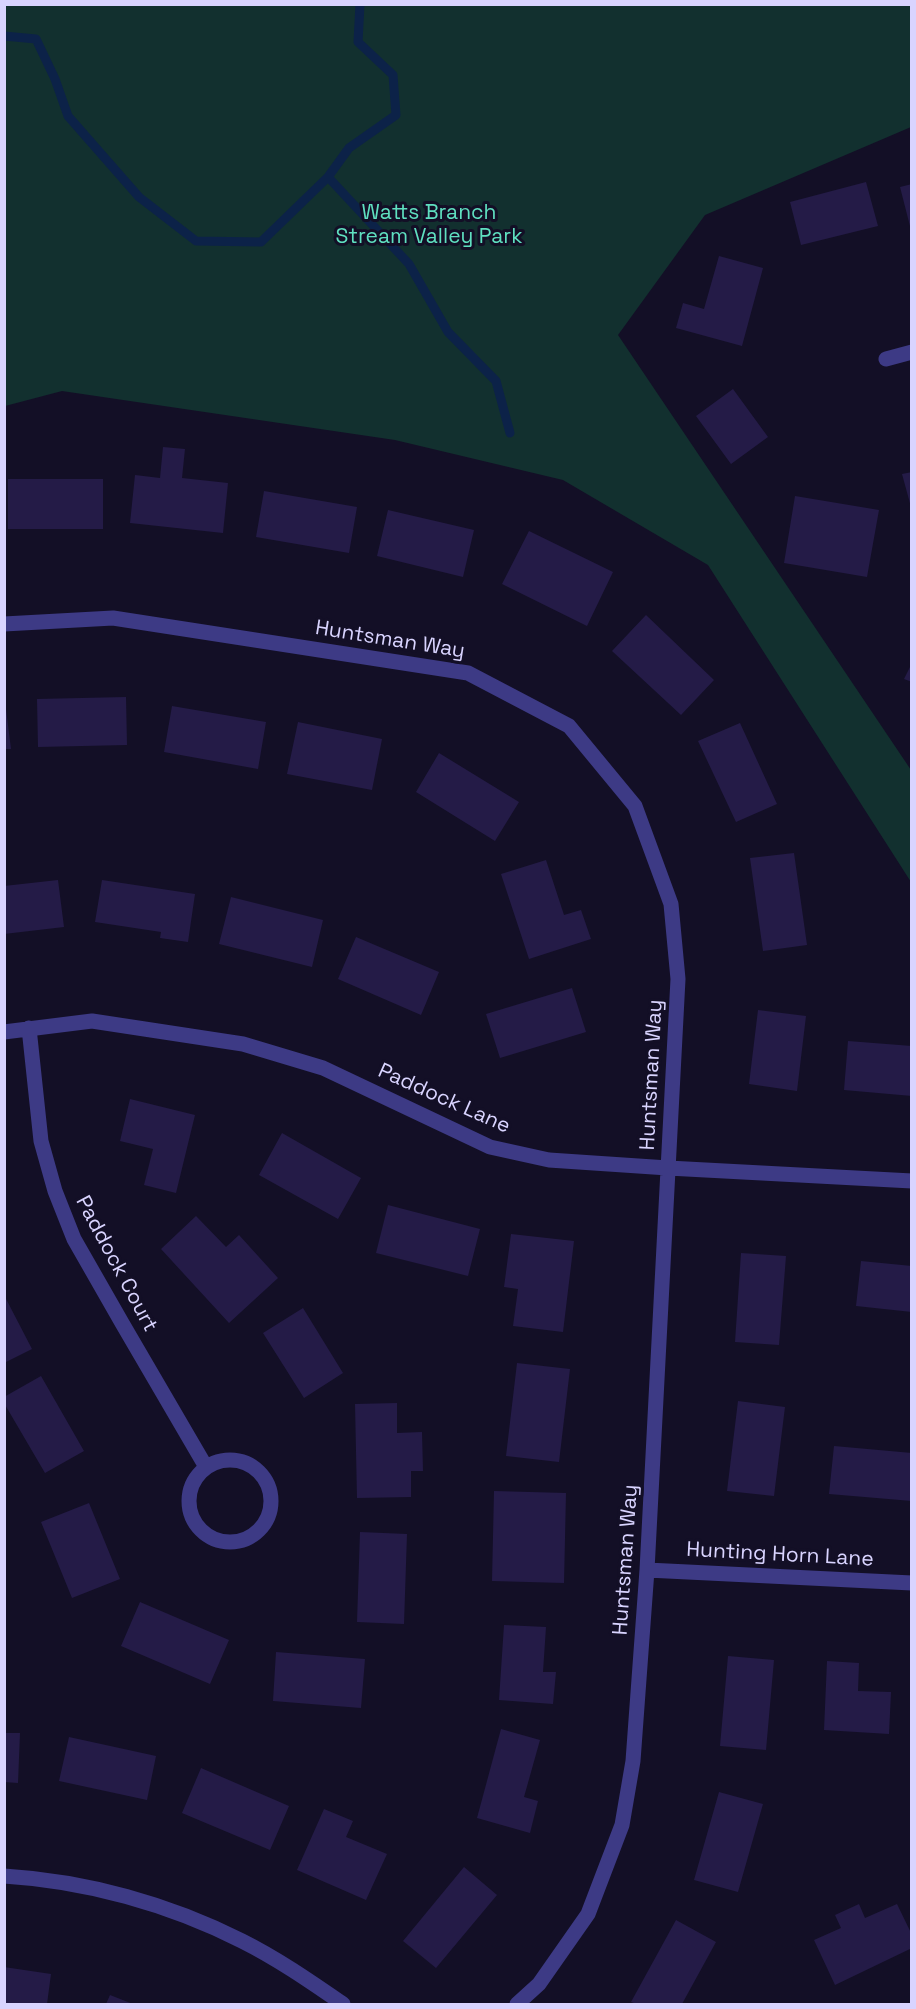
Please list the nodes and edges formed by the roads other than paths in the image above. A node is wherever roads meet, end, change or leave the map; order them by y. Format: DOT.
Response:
graph roads {
  1 [pos="912,352"];
  2 [pos="886,359"];
  3 [pos="4,624"];
  4 [pos="29,1028"];
  5 [pos="4,1032"];
  6 [pos="669,1168"];
  7 [pos="912,1181"];
  8 [pos="206,1467"];
  9 [pos="647,1570"];
  10 [pos="912,1583"];
  11 [pos="4,1876"];
  12 [pos="343,2004"];
  13 [pos="517,2004"];
  1 -- 2 [label="street"];
  3 -- 6 [label="street, Huntsman Way"];
  4 -- 5 [label="street, Paddock Lane"];
  4 -- 6 [label="street, Paddock Lane"];
  4 -- 8 [label="street, Paddock Court"];
  6 -- 7 [label="street, Paddock Lane"];
  6 -- 9 [label="street, Huntsman Way"];
  8 -- 8 [label="street"];
  9 -- 10 [label="street, Hunting Horn Lane"];
  9 -- 13 [label="street, Huntsman Way"];
  11 -- 12 [label="street"];
}
